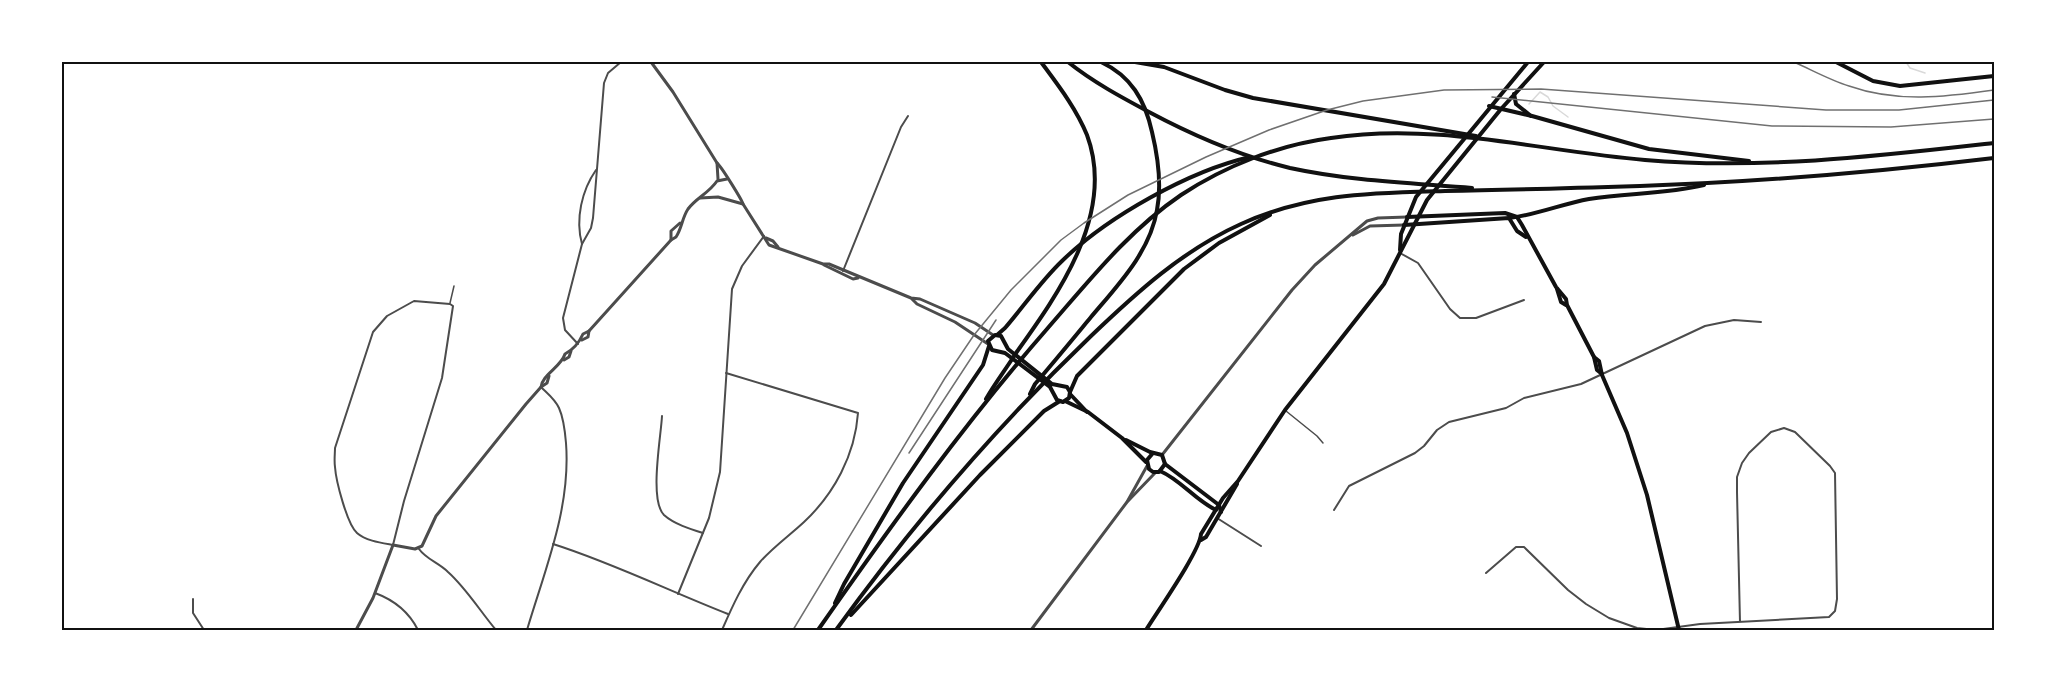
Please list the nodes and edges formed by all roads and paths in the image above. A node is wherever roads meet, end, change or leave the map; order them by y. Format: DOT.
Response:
graph roads {
  1 [pos="621,62"];
  2 [pos="651,62"];
  3 [pos="1041,62"];
  4 [pos="1068,62"];
  5 [pos="1101,62"];
  6 [pos="1135,62"];
  7 [pos="1528,62"];
  8 [pos="1544,62"];
  9 [pos="1836,62"];
  10 [pos="1995,76"];
  11 [pos="1514,94"];
  12 [pos="1489,106"];
  13 [pos="1501,109"];
  14 [pos="908,116"];
  15 [pos="1532,116"];
  16 [pos="1491,139"];
  17 [pos="1995,143"];
  18 [pos="1274,151"];
  19 [pos="1995,158"];
  20 [pos="717,163"];
  21 [pos="1765,163"];
  22 [pos="596,170"];
  23 [pos="728,180"];
  24 [pos="717,181"];
  25 [pos="1713,183"];
  26 [pos="714,186"];
  27 [pos="733,188"];
  28 [pos="1488,189"];
  29 [pos="717,197"];
  30 [pos="700,198"];
  31 [pos="726,198"];
  32 [pos="743,204"];
  33 [pos="1281,209"];
  34 [pos="1418,216"];
  35 [pos="1407,217"];
  36 [pos="1516,217"];
  37 [pos="1509,218"];
  38 [pos="680,223"];
  39 [pos="1404,225"];
  40 [pos="1414,225"];
  41 [pos="765,237"];
  42 [pos="1348,237"];
  43 [pos="1527,238"];
  44 [pos="670,240"];
  45 [pos="582,244"];
  46 [pos="1400,254"];
  47 [pos="843,272"];
  48 [pos="454,286"];
  49 [pos="911,298"];
  50 [pos="1524,300"];
  51 [pos="450,304"];
  52 [pos="1761,322"];
  53 [pos="995,335"];
  54 [pos="579,342"];
  55 [pos="988,345"];
  56 [pos="726,373"];
  57 [pos="1602,375"];
  58 [pos="541,387"];
  59 [pos="1070,393"];
  60 [pos="1026,400"];
  61 [pos="1063,401"];
  62 [pos="982,408"];
  63 [pos="1285,411"];
  64 [pos="1088,412"];
  65 [pos="662,416"];
  66 [pos="1122,438"];
  67 [pos="1323,444"];
  68 [pos="1154,453"];
  69 [pos="1162,455"];
  70 [pos="1147,464"];
  71 [pos="1166,464"];
  72 [pos="1158,472"];
  73 [pos="1238,481"];
  74 [pos="1127,502"];
  75 [pos="1219,505"];
  76 [pos="1215,510"];
  77 [pos="1334,510"];
  78 [pos="1221,512"];
  79 [pos="1217,518"];
  80 [pos="703,534"];
  81 [pos="1201,540"];
  82 [pos="553,544"];
  83 [pos="393,545"];
  84 [pos="1261,546"];
  85 [pos="419,549"];
  86 [pos="1486,573"];
  87 [pos="375,593"];
  88 [pos="678,594"];
  89 [pos="193,599"];
  90 [pos="831,612"];
  91 [pos="729,614"];
  92 [pos="1740,622"];
  93 [pos="1678,628"];
  94 [pos="837,629"];
  95 [pos="204,630"];
  96 [pos="356,630"];
  97 [pos="418,630"];
  98 [pos="496,630"];
  99 [pos="527,630"];
  100 [pos="722,630"];
  101 [pos="818,630"];
  102 [pos="1031,630"];
  103 [pos="1146,630"];
  1 -- 22 [label="street"];
  2 -- 20 [label="street"];
  3 -- 62 [label="main road"];
  4 -- 28 [label="main road"];
  5 -- 60 [label="main road"];
  6 -- 16 [label="main road"];
  7 -- 12 [label="main road"];
  8 -- 11 [label="main road"];
  9 -- 10 [label="main road"];
  11 -- 13 [label="main road"];
  11 -- 15 [label="main road"];
  12 -- 13 [label="main road"];
  12 -- 35 [label="main road"];
  13 -- 15 [label="main road"];
  13 -- 34 [label="main road"];
  14 -- 47 [label="street"];
  15 -- 21 [label="main road"];
  16 -- 18 [label="main road"];
  16 -- 21 [label="main road"];
  17 -- 21 [label="main road"];
  18 -- 53 [label="main road"];
  18 -- 62 [label="main road"];
  19 -- 25 [label="main road"];
  20 -- 23 [label="street"];
  20 -- 24 [label="street"];
  22 -- 45 [label="street"];
  22 -- 45 [label="street"];
  23 -- 24 [label="street"];
  23 -- 27 [label="street"];
  24 -- 26 [label="street"];
  25 -- 28 [label="main road"];
  25 -- 36 [label="main road"];
  26 -- 29 [label="street"];
  26 -- 30 [label="street"];
  27 -- 31 [label="street"];
  27 -- 32 [label="street"];
  28 -- 33 [label="main road"];
  29 -- 30 [label="street"];
  29 -- 31 [label="street"];
  30 -- 38 [label="street"];
  31 -- 32 [label="street"];
  32 -- 41 [label="street"];
  33 -- 59 [label="main road"];
  33 -- 60 [label="main road"];
  34 -- 35 [label="main road"];
  34 -- 36 [label="main road"];
  34 -- 40 [label="main road"];
  35 -- 39 [label="main road"];
  35 -- 42 [label="street"];
  36 -- 37 [label="main road"];
  36 -- 43 [label="main road"];
  37 -- 40 [label="main road"];
  37 -- 43 [label="main road"];
  38 -- 44 [label="street"];
  38 -- 44 [label="street"];
  39 -- 40 [label="main road"];
  39 -- 42 [label="street"];
  39 -- 46 [label="main road"];
  40 -- 46 [label="main road"];
  41 -- 47 [label="street"];
  41 -- 56 [label="street"];
  42 -- 69 [label="street"];
  43 -- 57 [label="main road"];
  44 -- 54 [label="street"];
  45 -- 54 [label="street"];
  46 -- 50 [label="street"];
  46 -- 63 [label="main road"];
  47 -- 49 [label="street"];
  48 -- 51 [label="lane"];
  49 -- 53 [label="street"];
  49 -- 55 [label="street"];
  51 -- 83 [label="street"];
  51 -- 83 [label="street"];
  52 -- 57 [label="street"];
  53 -- 55 [label="main road"];
  53 -- 59 [label="main road"];
  54 -- 58 [label="street"];
  55 -- 61 [label="main road"];
  55 -- 90 [label="main road"];
  56 -- 80 [label="street"];
  56 -- 91 [label="street"];
  57 -- 77 [label="street"];
  57 -- 93 [label="main road"];
  58 -- 82 [label="street"];
  58 -- 85 [label="street"];
  59 -- 61 [label="main road"];
  59 -- 64 [label="main road"];
  60 -- 94 [label="main road"];
  61 -- 64 [label="main road"];
  61 -- 94 [label="main road"];
  62 -- 90 [label="main road"];
  63 -- 67 [label="lane"];
  63 -- 73 [label="main road"];
  64 -- 66 [label="main road"];
  65 -- 80 [label="street"];
  66 -- 68 [label="main road"];
  66 -- 70 [label="main road"];
  68 -- 69 [label="main road"];
  68 -- 70 [label="main road"];
  69 -- 71 [label="main road"];
  70 -- 72 [label="main road"];
  70 -- 74 [label="street"];
  71 -- 72 [label="main road"];
  71 -- 75 [label="main road"];
  72 -- 74 [label="street"];
  72 -- 76 [label="main road"];
  73 -- 75 [label="main road"];
  73 -- 78 [label="main road"];
  74 -- 102 [label="street"];
  75 -- 76 [label="main road"];
  75 -- 78 [label="main road"];
  76 -- 78 [label="main road"];
  76 -- 81 [label="main road"];
  78 -- 79 [label="main road"];
  79 -- 81 [label="main road"];
  79 -- 84 [label="street"];
  80 -- 88 [label="street"];
  81 -- 103 [label="main road"];
  82 -- 88 [label="street"];
  82 -- 99 [label="street"];
  83 -- 85 [label="street"];
  83 -- 87 [label="street"];
  85 -- 98 [label="street"];
  86 -- 93 [label="street"];
  87 -- 96 [label="street"];
  87 -- 97 [label="street"];
  88 -- 91 [label="street"];
  89 -- 95 [label="street"];
  90 -- 101 [label="main road"];
  91 -- 100 [label="street"];
  92 -- 92 [label="street"];
  92 -- 93 [label="street"];
}
